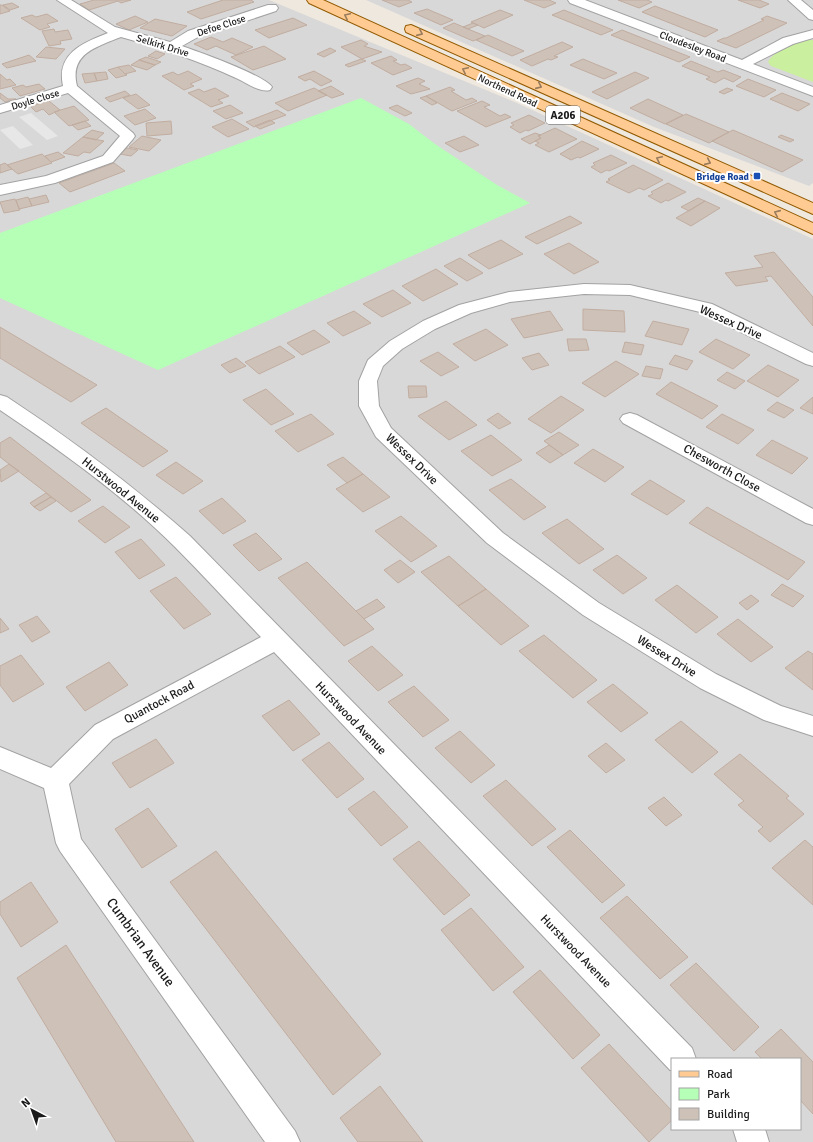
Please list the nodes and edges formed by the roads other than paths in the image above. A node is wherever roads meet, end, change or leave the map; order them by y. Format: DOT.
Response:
graph roads {
  1 [pos="63,0"];
  2 [pos="313,0"];
  3 [pos="574,0"];
  4 [pos="794,0"];
  5 [pos="272,8"];
  6 [pos="813,16"];
  7 [pos="402,25"];
  8 [pos="120,33"];
  9 [pos="813,34"];
  10 [pos="172,47"];
  11 [pos="742,65"];
  12 [pos="265,86"];
  13 [pos="70,88"];
  14 [pos="813,92"];
  15 [pos="0,109"];
  16 [pos="0,190"];
  17 [pos="813,209"];
  18 [pos="813,229"];
  19 [pos="813,360"];
  20 [pos="0,401"];
  21 [pos="630,419"];
  22 [pos="813,518"];
  23 [pos="276,640"];
  24 [pos="813,726"];
  25 [pos="0,758"];
  26 [pos="55,781"];
  27 [pos="680,1058"];
  28 [pos="748,1130"];
  29 [pos="284,1142"];
  30 [pos="753,1142"];
  1 -- 8 [label="street, Selkirk Drive"];
  18 -- 2 [label="main road, Northend Road / A206, one-way"];
  3 -- 11 [label="street, Cloudesley Road"];
  4 -- 6 [label="street"];
  5 -- 10 [label="street, Defoe Close"];
  7 -- 17 [label="main road, Northend Road / A206, one-way"];
  8 -- 10 [label="street, Selkirk Drive"];
  8 -- 13 [label="street"];
  9 -- 11 [label="street"];
  10 -- 12 [label="street, Selkirk Drive"];
  11 -- 14 [label="street, Cloudesley Road"];
  13 -- 15 [label="street, Doyle Close"];
  13 -- 16 [label="street"];
  19 -- 24 [label="street, Wessex Drive"];
  20 -- 23 [label="street, Hurstwood Avenue"];
  21 -- 22 [label="street, Chesworth Close"];
  23 -- 26 [label="street, Quantock Road"];
  23 -- 27 [label="street, Hurstwood Avenue"];
  25 -- 26 [label="street"];
  26 -- 29 [label="street, Cumbrian Avenue"];
  28 -- 30 [label="street"];
}
